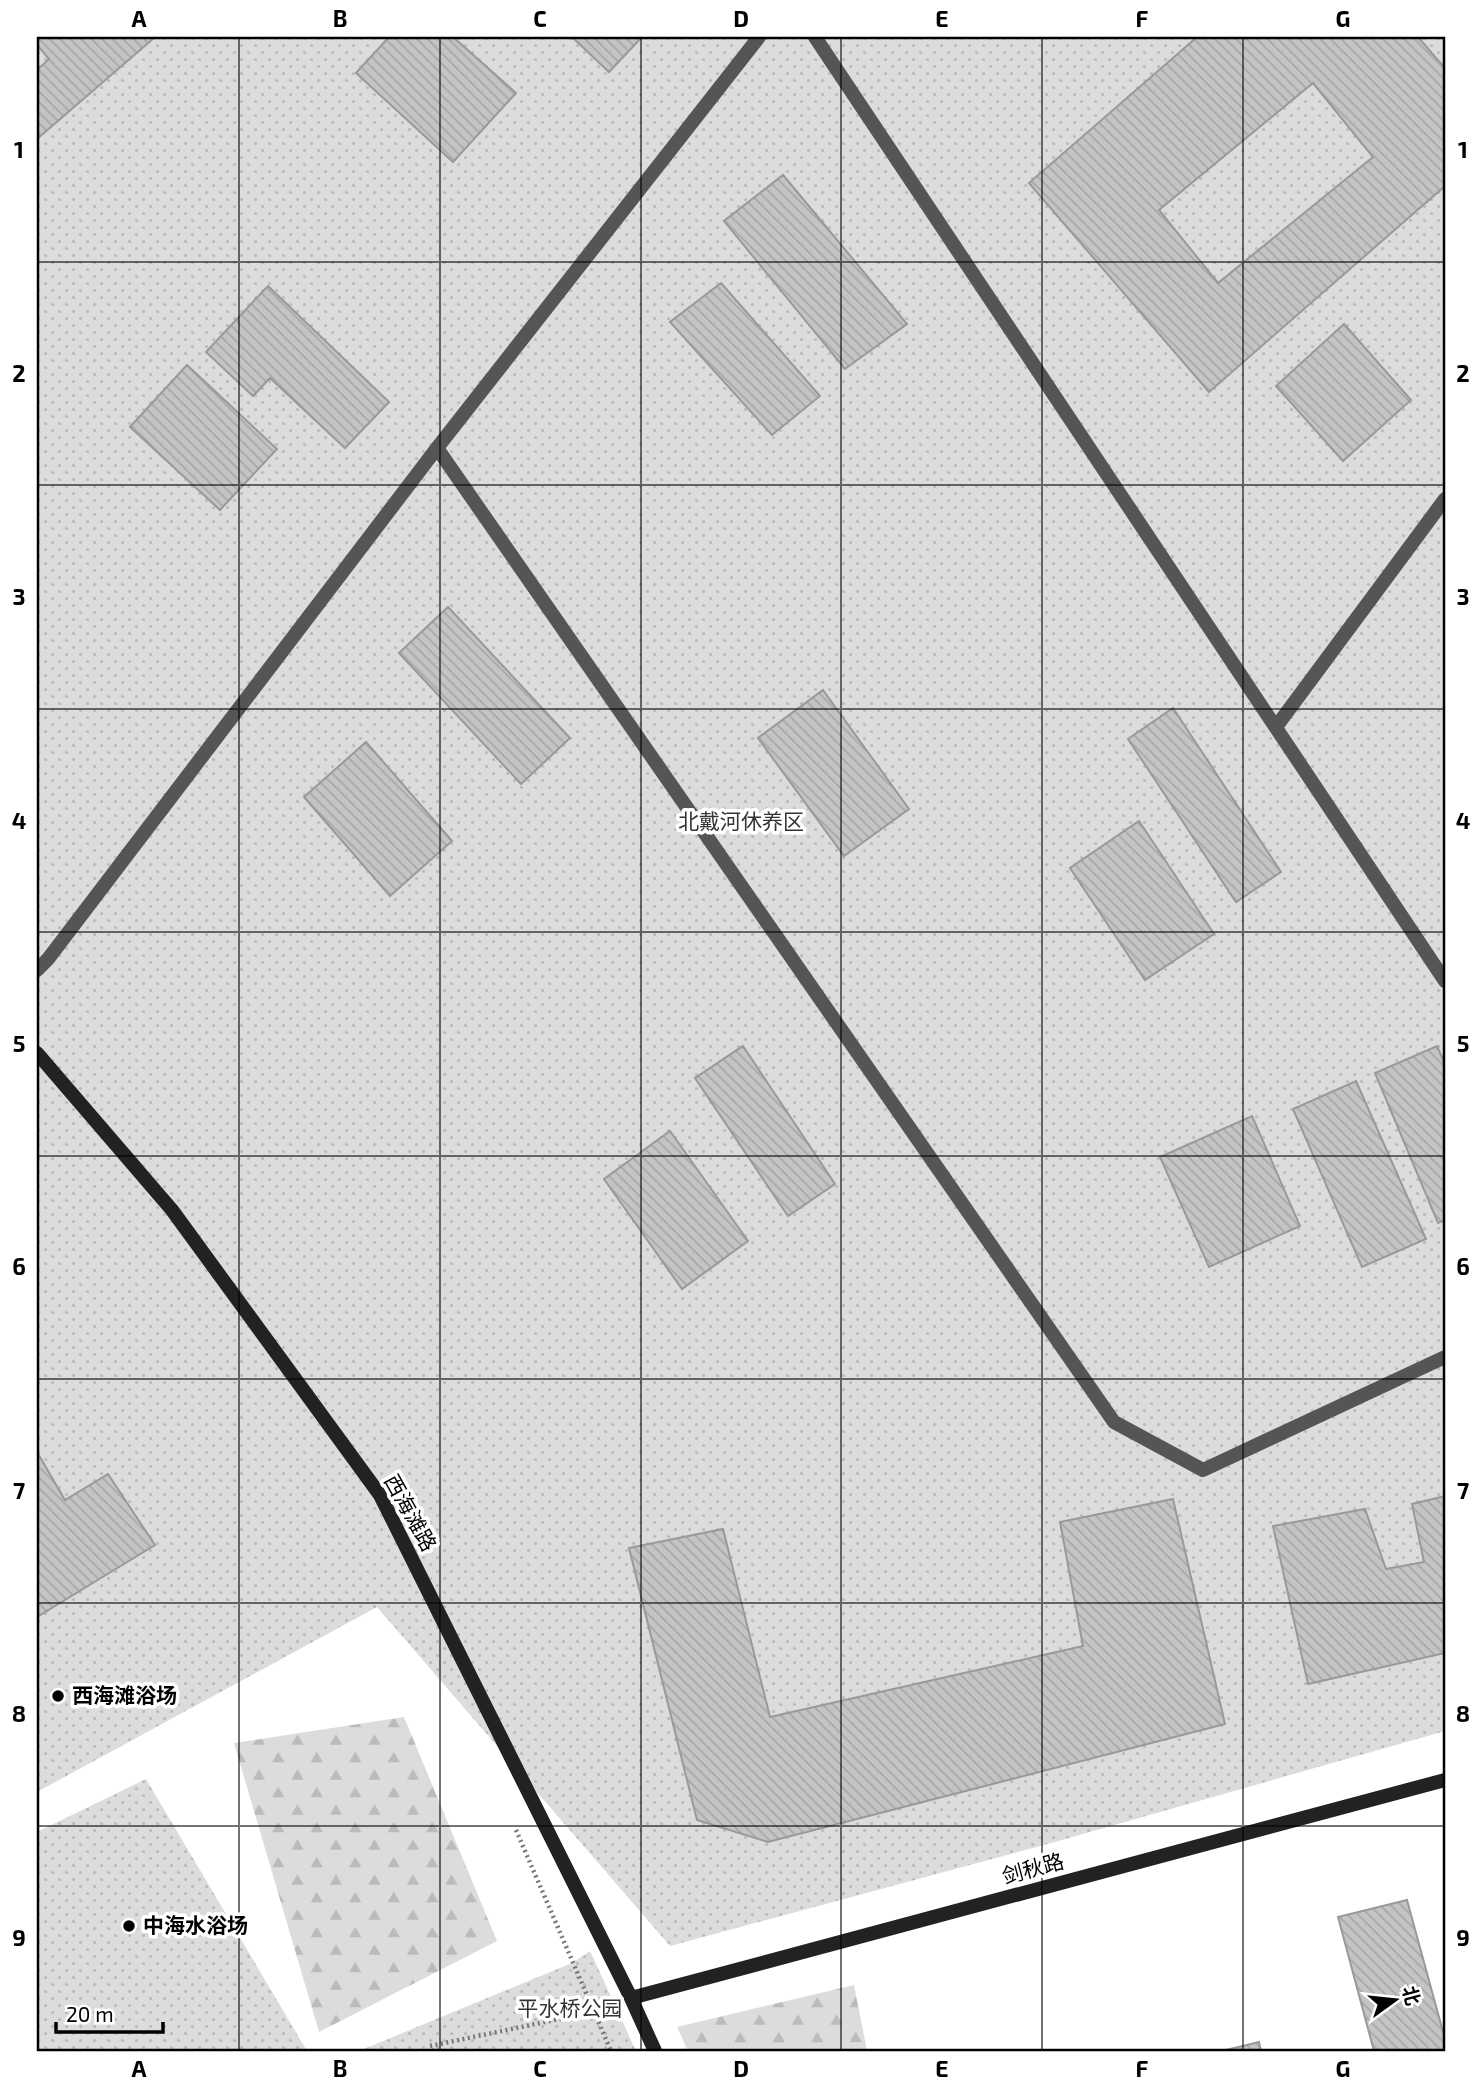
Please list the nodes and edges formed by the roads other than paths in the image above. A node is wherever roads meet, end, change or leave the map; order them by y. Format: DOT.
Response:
graph roads {
  1 [pos="759,37"];
  2 [pos="815,37"];
  3 [pos="437,448"];
  4 [pos="1445,499"];
  5 [pos="1276,727"];
  6 [pos="37,970"];
  7 [pos="1445,981"];
  8 [pos="37,1053"];
  9 [pos="1445,1357"];
  10 [pos="1445,1780"];
  11 [pos="631,1998"];
  12 [pos="655,2051"];
  1 -- 3 [label="street"];
  2 -- 5 [label="street"];
  3 -- 6 [label="street"];
  3 -- 9 [label="street"];
  4 -- 5 [label="street"];
  5 -- 7 [label="street"];
  8 -- 11 [label="main road, 西海滩路"];
  10 -- 11 [label="main road, 剑秋路"];
  11 -- 12 [label="main road, 西海滩路"];
}
